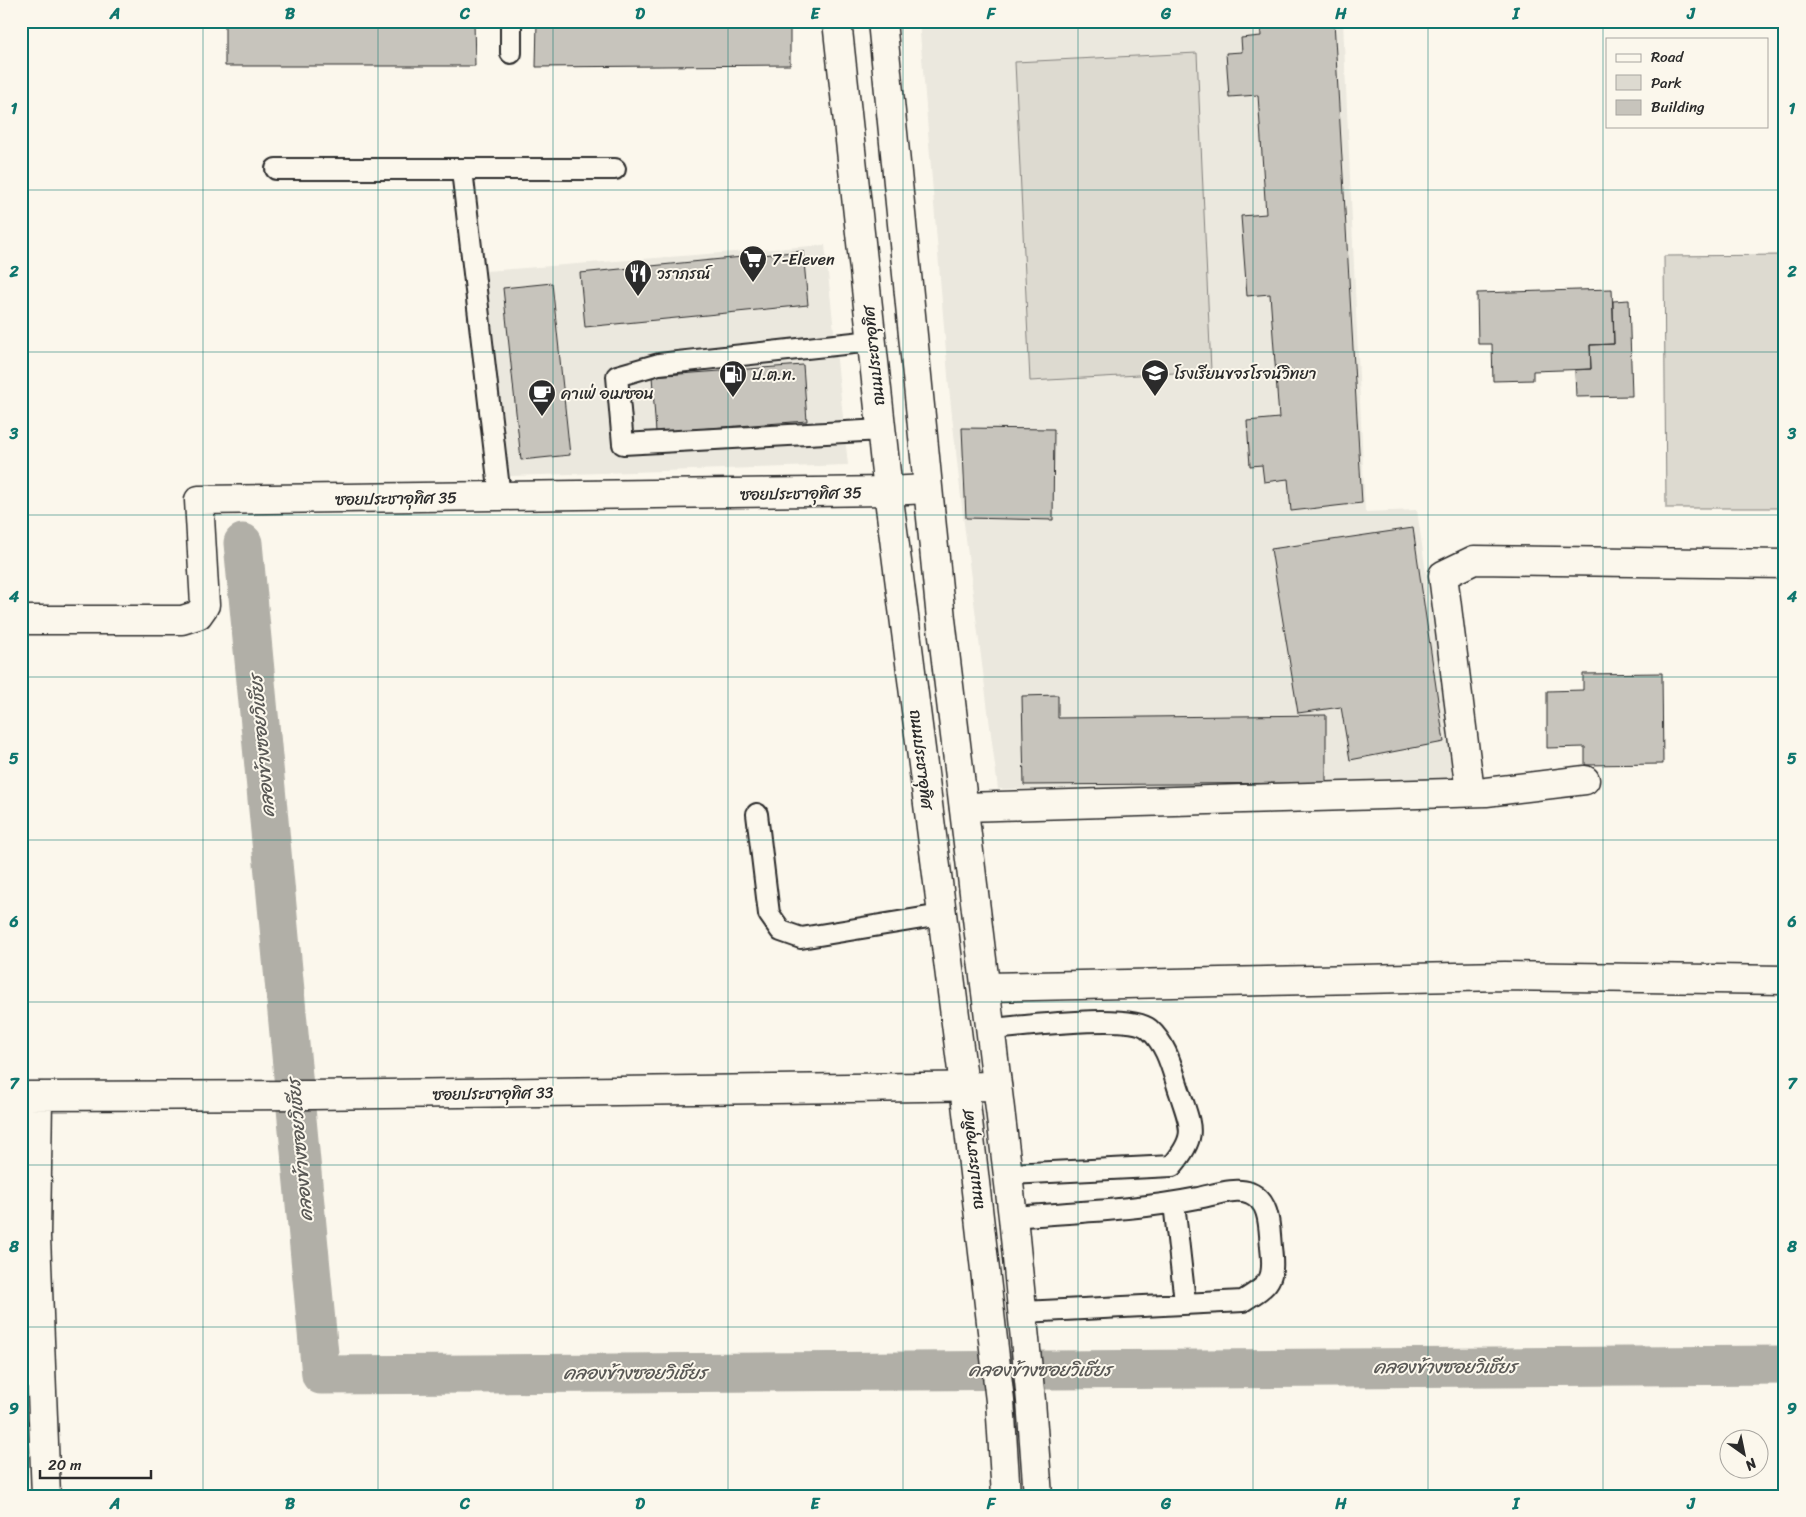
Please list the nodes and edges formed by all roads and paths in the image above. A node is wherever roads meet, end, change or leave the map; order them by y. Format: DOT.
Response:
graph roads {
  1 [pos="511,21"];
  2 [pos="837,21"];
  3 [pos="882,21"];
  4 [pos="511,53"];
  5 [pos="276,169"];
  6 [pos="615,169"];
  7 [pos="462,170"];
  8 [pos="872,341"];
  9 [pos="882,430"];
  10 [pos="927,488"];
  11 [pos="888,491"];
  12 [pos="500,497"];
  13 [pos="1785,564"];
  14 [pos="21,620"];
  15 [pos="1585,780"];
  16 [pos="1470,792"];
  17 [pos="964,807"];
  18 [pos="757,814"];
  19 [pos="941,915"];
  20 [pos="1785,980"];
  21 [pos="987,987"];
  22 [pos="991,1029"];
  23 [pos="964,1086"];
  24 [pos="997,1086"];
  25 [pos="30,1096"];
  26 [pos="1008,1174"];
  27 [pos="1174,1203"];
  28 [pos="1013,1217"];
  29 [pos="29,1237"];
  30 [pos="1185,1302"];
  31 [pos="1023,1312"];
  32 [pos="46,1496"];
  33 [pos="1006,1496"];
  34 [pos="1038,1496"];
  1 -- 4 [label="lane"];
  2 -- 8 [label="street, ถนนประชาอุทิศ"];
  3 -- 10 [label="street, ถนนประชาอุทิศ"];
  5 -- 7 [label="lane"];
  6 -- 7 [label="lane"];
  7 -- 12 [label="lane"];
  8 -- 9 [label="street, ถนนประชาอุทิศ"];
  8 -- 9 [label="lane"];
  9 -- 11 [label="street, ถนนประชาอุทิศ"];
  10 -- 11 [label="street, ซอยประชาอุทิศ 35"];
  10 -- 17 [label="street, ถนนประชาอุทิศ"];
  11 -- 12 [label="street, ซอยประชาอุทิศ 35"];
  11 -- 19 [label="street, ถนนประชาอุทิศ"];
  12 -- 14 [label="street, ซอยประชาอุทิศ 35"];
  13 -- 16 [label="street"];
  15 -- 16 [label="street"];
  16 -- 17 [label="street"];
  17 -- 21 [label="street, ถนนประชาอุทิศ"];
  18 -- 19 [label="lane"];
  19 -- 23 [label="street, ถนนประชาอุทิศ"];
  20 -- 21 [label="street"];
  21 -- 22 [label="street, ถนนประชาอุทิศ"];
  22 -- 24 [label="street, ถนนประชาอุทิศ"];
  22 -- 26 [label="lane"];
  23 -- 24 [label="street, ซอยประชาอุทิศ 33"];
  23 -- 25 [label="street, ซอยประชาอุทิศ 33"];
  23 -- 33 [label="street, ถนนประชาอุทิศ"];
  24 -- 26 [label="street, ถนนประชาอุทิศ"];
  25 -- 29 [label="street"];
  26 -- 28 [label="street, ถนนประชาอุทิศ"];
  27 -- 28 [label="lane"];
  27 -- 30 [label="lane"];
  27 -- 30 [label="lane"];
  28 -- 31 [label="street, ถนนประชาอุทิศ"];
  29 -- 32 [label="street"];
  30 -- 31 [label="lane"];
  31 -- 34 [label="street, ถนนประชาอุทิศ"];
}
